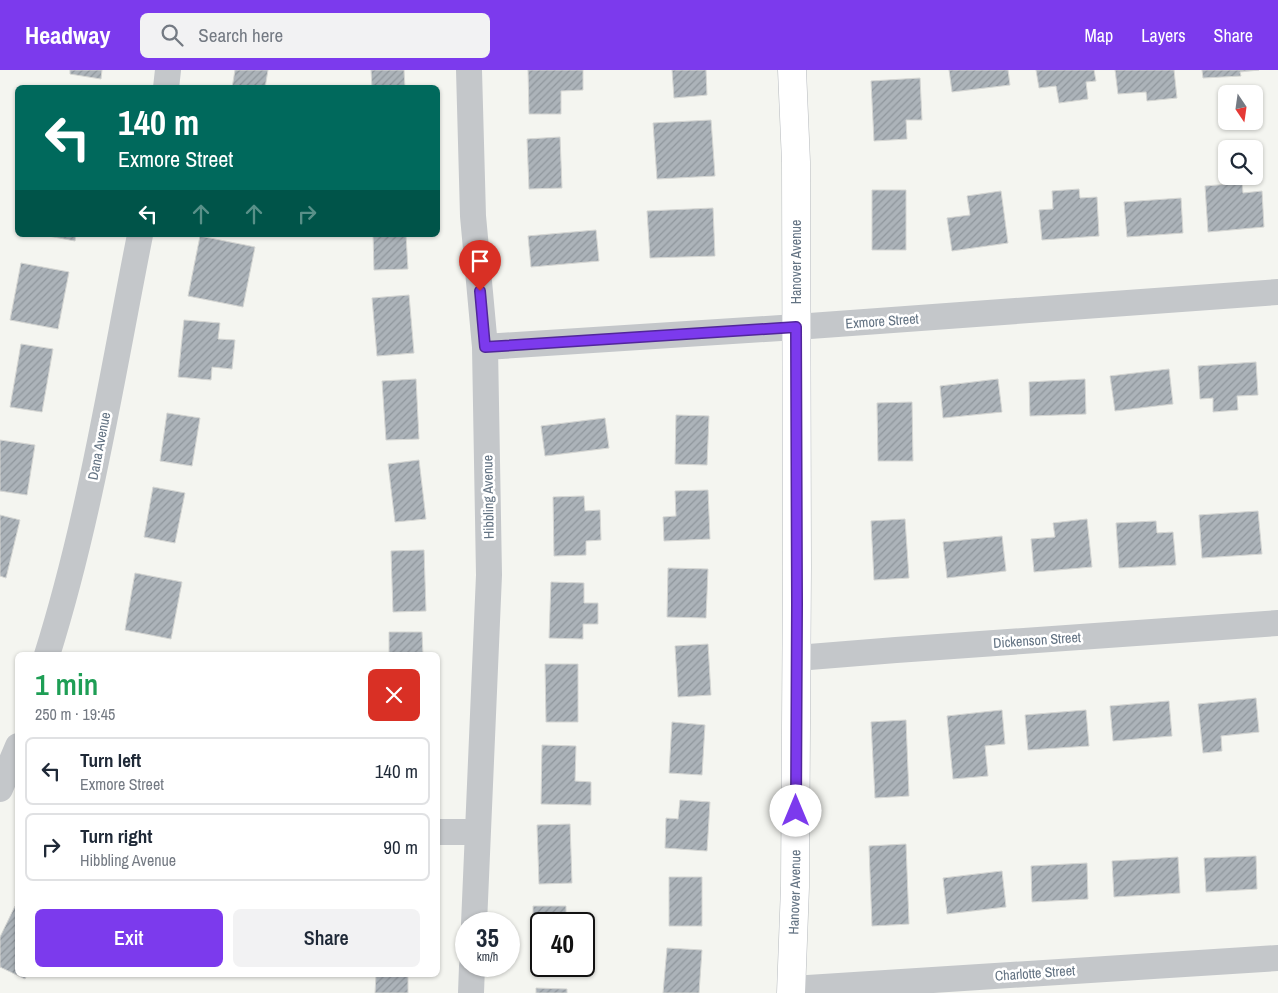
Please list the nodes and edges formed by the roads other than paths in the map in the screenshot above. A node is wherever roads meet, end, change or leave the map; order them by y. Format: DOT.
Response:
graph roads {
  1 [pos="168,70"];
  2 [pos="469,70"];
  3 [pos="792,70"];
  4 [pos="166,85"];
  5 [pos="140,237"];
  6 [pos="1278,292"];
  7 [pos="796,327"];
  8 [pos="485,347"];
  9 [pos="1278,623"];
  10 [pos="48,652"];
  11 [pos="797,658"];
  12 [pos="15,753"];
  13 [pos="0,789"];
  14 [pos="440,832"];
  15 [pos="477,832"];
  16 [pos="474,912"];
  17 [pos="1278,958"];
  18 [pos="472,977"];
  19 [pos="791,991"];
  20 [pos="471,993"];
  1 -- 4 [label="street"];
  2 -- 8 [label="street, Hibbling Avenue"];
  3 -- 7 [label="street, Hanover Avenue"];
  5 -- 10 [label="street, Dana Avenue"];
  6 -- 7 [label="street, Exmore Street"];
  7 -- 8 [label="street, Exmore Street"];
  7 -- 11 [label="street, Hanover Avenue"];
  8 -- 15 [label="street, Hibbling Avenue"];
  9 -- 11 [label="street, Dickenson Street"];
  11 -- 19 [label="street, Hanover Avenue"];
  12 -- 13 [label="street"];
  14 -- 15 [label="street"];
  15 -- 16 [label="street, Hibbling Avenue"];
  17 -- 19 [label="street, Charlotte Street"];
  18 -- 20 [label="street"];
}
